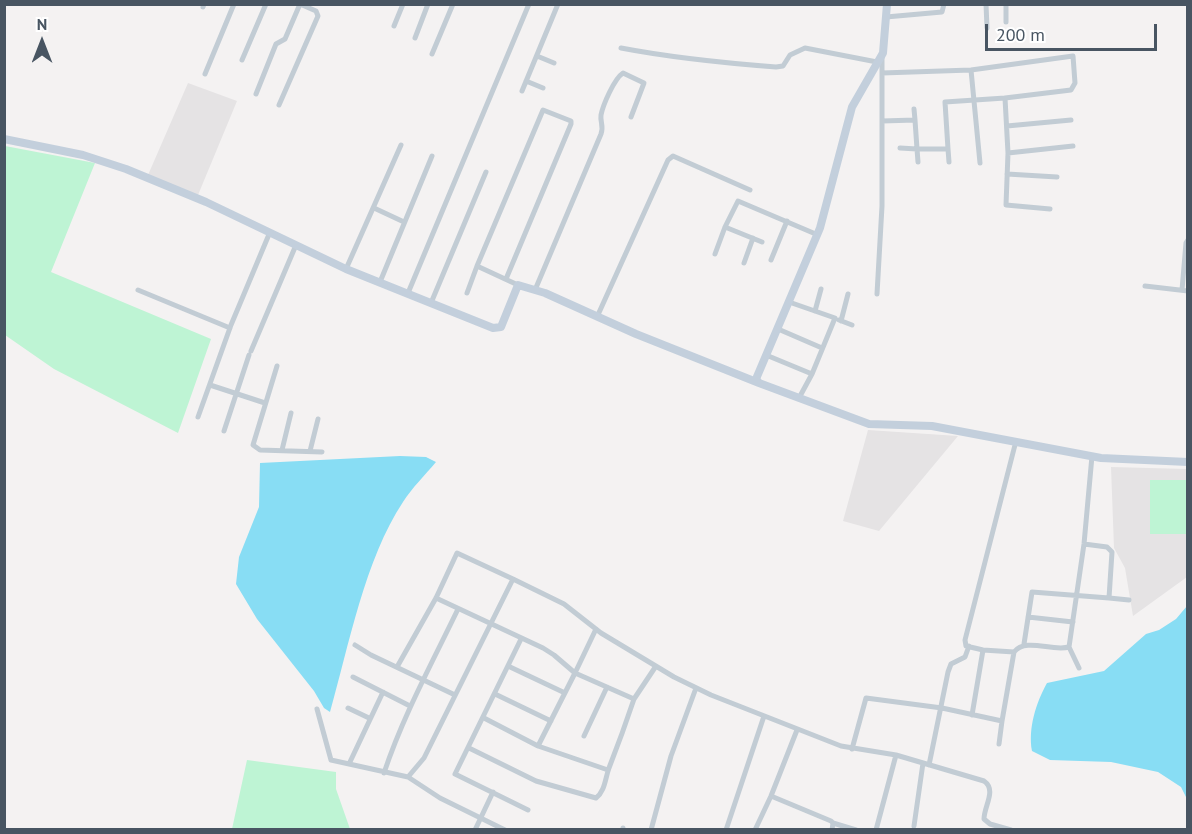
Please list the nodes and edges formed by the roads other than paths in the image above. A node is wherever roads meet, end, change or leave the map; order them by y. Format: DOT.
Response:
graph roads {
  1 [pos="234,4"];
  2 [pos="266,4"];
  3 [pos="300,4"];
  4 [pos="403,4"];
  5 [pos="428,4"];
  6 [pos="453,4"];
  7 [pos="529,4"];
  8 [pos="558,4"];
  9 [pos="887,4"];
  10 [pos="944,4"];
  11 [pos="986,4"];
  12 [pos="1006,4"];
  13 [pos="886,17"];
  14 [pos="1006,22"];
  15 [pos="394,26"];
  16 [pos="987,28"];
  17 [pos="415,38"];
  18 [pos="621,48"];
  19 [pos="432,54"];
  20 [pos="537,56"];
  21 [pos="879,59"];
  22 [pos="242,60"];
  23 [pos="554,63"];
  24 [pos="971,70"];
  25 [pos="882,73"];
  26 [pos="205,74"];
  27 [pos="526,81"];
  28 [pos="543,88"];
  29 [pos="522,91"];
  30 [pos="255,94"];
  31 [pos="1005,98"];
  32 [pos="974,101"];
  33 [pos="279,105"];
  34 [pos="914,109"];
  35 [pos="631,117"];
  36 [pos="915,120"];
  37 [pos="1071,120"];
  38 [pos="882,121"];
  39 [pos="1007,126"];
  40 [pos="4,140"];
  41 [pos="401,145"];
  42 [pos="1073,147"];
  43 [pos="900,148"];
  44 [pos="917,149"];
  45 [pos="948,149"];
  46 [pos="1008,153"];
  47 [pos="432,156"];
  48 [pos="918,162"];
  49 [pos="949,162"];
  50 [pos="980,163"];
  51 [pos="486,172"];
  52 [pos="1007,174"];
  53 [pos="1058,177"];
  54 [pos="744,187"];
  55 [pos="750,190"];
  56 [pos="738,201"];
  57 [pos="375,208"];
  58 [pos="1050,209"];
  59 [pos="787,221"];
  60 [pos="404,222"];
  61 [pos="725,227"];
  62 [pos="270,232"];
  63 [pos="818,235"];
  64 [pos="753,238"];
  65 [pos="1188,240"];
  66 [pos="762,242"];
  67 [pos="296,245"];
  68 [pos="715,254"];
  69 [pos="771,260"];
  70 [pos="744,263"];
  71 [pos="477,266"];
  72 [pos="346,269"];
  73 [pos="506,279"];
  74 [pos="380,282"];
  75 [pos="518,285"];
  76 [pos="1145,286"];
  77 [pos="138,290"];
  78 [pos="535,290"];
  79 [pos="821,290"];
  80 [pos="1185,291"];
  81 [pos="408,293"];
  82 [pos="466,293"];
  83 [pos="848,294"];
  84 [pos="877,294"];
  85 [pos="789,302"];
  86 [pos="431,303"];
  87 [pos="815,311"];
  88 [pos="597,317"];
  89 [pos="838,320"];
  90 [pos="852,325"];
  91 [pos="230,328"];
  92 [pos="778,329"];
  93 [pos="822,348"];
  94 [pos="766,355"];
  95 [pos="277,366"];
  96 [pos="812,374"];
  97 [pos="759,383"];
  98 [pos="210,385"];
  99 [pos="236,394"];
  100 [pos="799,398"];
  101 [pos="265,403"];
  102 [pos="291,413"];
  103 [pos="198,417"];
  104 [pos="318,418"];
  105 [pos="224,431"];
  106 [pos="1016,441"];
  107 [pos="282,450"];
  108 [pos="310,452"];
  109 [pos="322,452"];
  110 [pos="1092,456"];
  111 [pos="1188,462"];
  112 [pos="1084,544"];
  113 [pos="513,579"];
  114 [pos="1077,594"];
  115 [pos="436,598"];
  116 [pos="1109,598"];
  117 [pos="1129,600"];
  118 [pos="458,609"];
  119 [pos="1028,617"];
  120 [pos="1073,622"];
  121 [pos="490,624"];
  122 [pos="597,629"];
  123 [pos="521,639"];
  124 [pos="1024,644"];
  125 [pos="354,645"];
  126 [pos="969,646"];
  127 [pos="1069,646"];
  128 [pos="983,650"];
  129 [pos="1014,652"];
  130 [pos="508,666"];
  131 [pos="656,666"];
  132 [pos="397,667"];
  133 [pos="1079,668"];
  134 [pos="575,673"];
  135 [pos="353,677"];
  136 [pos="424,679"];
  137 [pos="607,687"];
  138 [pos="696,688"];
  139 [pos="382,692"];
  140 [pos="565,693"];
  141 [pos="495,694"];
  142 [pos="455,695"];
  143 [pos="634,699"];
  144 [pos="410,706"];
  145 [pos="348,708"];
  146 [pos="942,708"];
  147 [pos="317,709"];
  148 [pos="972,715"];
  149 [pos="764,716"];
  150 [pos="369,718"];
  151 [pos="484,718"];
  152 [pos="551,721"];
  153 [pos="1002,721"];
  154 [pos="797,730"];
  155 [pos="584,735"];
  156 [pos="999,744"];
  157 [pos="538,746"];
  158 [pos="469,748"];
  159 [pos="852,749"];
  160 [pos="896,755"];
  161 [pos="922,763"];
  162 [pos="349,764"];
  163 [pos="929,765"];
  164 [pos="608,770"];
  165 [pos="384,773"];
  166 [pos="408,777"];
  167 [pos="493,792"];
  168 [pos="771,796"];
  169 [pos="528,810"];
  170 [pos="481,818"];
  171 [pos="833,826"];
  172 [pos="914,826"];
  173 [pos="475,830"];
  174 [pos="505,830"];
  175 [pos="651,830"];
  176 [pos="726,830"];
  177 [pos="755,830"];
  178 [pos="856,830"];
  179 [pos="876,830"];
  180 [pos="1011,830"];
  1 -- 26 [label="street"];
  2 -- 22 [label="street"];
  3 -- 30 [label="street"];
  3 -- 33 [label="street"];
  4 -- 15 [label="street"];
  5 -- 17 [label="street"];
  6 -- 19 [label="street"];
  7 -- 81 [label="street"];
  8 -- 20 [label="street"];
  9 -- 13 [label="street"];
  10 -- 13 [label="street"];
  11 -- 16 [label="street"];
  12 -- 14 [label="street"];
  13 -- 21 [label="street"];
  18 -- 21 [label="street"];
  20 -- 23 [label="street"];
  20 -- 27 [label="street"];
  21 -- 25 [label="street"];
  21 -- 63 [label="street"];
  24 -- 25 [label="street"];
  24 -- 31 [label="street"];
  24 -- 32 [label="street"];
  25 -- 38 [label="street"];
  27 -- 28 [label="street"];
  27 -- 29 [label="street"];
  31 -- 32 [label="street"];
  31 -- 39 [label="street"];
  32 -- 45 [label="street"];
  32 -- 50 [label="street"];
  34 -- 36 [label="street"];
  35 -- 78 [label="street"];
  36 -- 38 [label="street"];
  36 -- 44 [label="street"];
  37 -- 39 [label="street"];
  38 -- 84 [label="street"];
  39 -- 46 [label="street"];
  40 -- 62 [label="street"];
  41 -- 57 [label="street"];
  42 -- 46 [label="street"];
  43 -- 44 [label="street"];
  44 -- 45 [label="street"];
  44 -- 48 [label="street"];
  45 -- 49 [label="street"];
  46 -- 52 [label="street"];
  47 -- 60 [label="street"];
  51 -- 86 [label="street"];
  52 -- 53 [label="street"];
  52 -- 58 [label="street"];
  54 -- 55 [label="street"];
  54 -- 56 [label="street"];
  54 -- 88 [label="street"];
  56 -- 59 [label="street"];
  56 -- 61 [label="street"];
  57 -- 60 [label="street"];
  57 -- 72 [label="street"];
  59 -- 63 [label="street"];
  59 -- 69 [label="street"];
  60 -- 74 [label="street"];
  61 -- 64 [label="street"];
  61 -- 68 [label="street"];
  62 -- 67 [label="street"];
  62 -- 91 [label="street"];
  63 -- 85 [label="street"];
  64 -- 66 [label="street"];
  64 -- 70 [label="street"];
  65 -- 80 [label="street"];
  67 -- 72 [label="street"];
  67 -- 99 [label="street"];
  71 -- 73 [label="street"];
  71 -- 73 [label="street"];
  71 -- 82 [label="street"];
  72 -- 74 [label="street"];
  73 -- 75 [label="street"];
  74 -- 81 [label="street"];
  75 -- 78 [label="street"];
  75 -- 86 [label="street"];
  76 -- 80 [label="street"];
  77 -- 91 [label="street"];
  78 -- 88 [label="street"];
  79 -- 87 [label="street"];
  81 -- 86 [label="street"];
  83 -- 89 [label="street"];
  85 -- 87 [label="street"];
  85 -- 92 [label="street"];
  87 -- 89 [label="street"];
  88 -- 97 [label="street"];
  89 -- 90 [label="street"];
  89 -- 93 [label="street"];
  91 -- 98 [label="street"];
  92 -- 93 [label="street"];
  92 -- 94 [label="street"];
  93 -- 96 [label="street"];
  94 -- 96 [label="street"];
  94 -- 97 [label="street"];
  95 -- 101 [label="street"];
  96 -- 100 [label="street"];
  97 -- 100 [label="street"];
  98 -- 99 [label="street"];
  98 -- 103 [label="street"];
  99 -- 101 [label="street"];
  99 -- 105 [label="street"];
  100 -- 106 [label="street"];
  101 -- 107 [label="street"];
  102 -- 107 [label="street"];
  104 -- 108 [label="street"];
  106 -- 110 [label="street"];
  106 -- 126 [label="street"];
  107 -- 108 [label="street"];
  108 -- 109 [label="street"];
  110 -- 111 [label="street"];
  110 -- 112 [label="street"];
  112 -- 114 [label="street"];
  112 -- 116 [label="street"];
  113 -- 115 [label="street"];
  113 -- 121 [label="street"];
  113 -- 122 [label="street"];
  114 -- 116 [label="street"];
  114 -- 119 [label="street"];
  114 -- 120 [label="street"];
  115 -- 118 [label="street"];
  115 -- 132 [label="street"];
  116 -- 117 [label="street"];
  118 -- 121 [label="street"];
  118 -- 136 [label="street"];
  119 -- 120 [label="street"];
  119 -- 124 [label="street"];
  120 -- 127 [label="street"];
  121 -- 123 [label="street"];
  121 -- 142 [label="street"];
  122 -- 131 [label="street"];
  122 -- 134 [label="street"];
  123 -- 130 [label="street"];
  123 -- 134 [label="street"];
  124 -- 127 [label="street"];
  124 -- 129 [label="street"];
  125 -- 132 [label="street"];
  126 -- 128 [label="street"];
  126 -- 146 [label="street"];
  127 -- 133 [label="street"];
  128 -- 129 [label="street"];
  128 -- 148 [label="street"];
  129 -- 153 [label="street"];
  130 -- 140 [label="street"];
  130 -- 141 [label="street"];
  131 -- 138 [label="street"];
  131 -- 143 [label="street"];
  132 -- 136 [label="street"];
  134 -- 137 [label="street"];
  134 -- 140 [label="street"];
  135 -- 139 [label="street"];
  136 -- 142 [label="street"];
  136 -- 144 [label="street"];
  137 -- 143 [label="street"];
  137 -- 155 [label="street"];
  138 -- 149 [label="street"];
  138 -- 175 [label="street"];
  139 -- 144 [label="street"];
  139 -- 150 [label="street"];
  140 -- 152 [label="street"];
  141 -- 151 [label="street"];
  141 -- 152 [label="street"];
  142 -- 166 [label="street"];
  143 -- 164 [label="street"];
  144 -- 165 [label="street"];
  145 -- 150 [label="street"];
  146 -- 148 [label="street"];
  146 -- 159 [label="street"];
  146 -- 163 [label="street"];
  147 -- 162 [label="street"];
  148 -- 153 [label="street"];
  149 -- 154 [label="street"];
  149 -- 176 [label="street"];
  150 -- 162 [label="street"];
  151 -- 157 [label="street"];
  151 -- 158 [label="street"];
  152 -- 157 [label="street"];
  153 -- 156 [label="street"];
  154 -- 159 [label="street"];
  154 -- 168 [label="street"];
  157 -- 164 [label="street"];
  158 -- 164 [label="street"];
  158 -- 167 [label="street"];
  159 -- 160 [label="street"];
  160 -- 161 [label="street"];
  160 -- 179 [label="street"];
  161 -- 163 [label="street"];
  161 -- 172 [label="street"];
  162 -- 165 [label="street"];
  163 -- 180 [label="street"];
  165 -- 166 [label="street"];
  166 -- 170 [label="street"];
  167 -- 169 [label="street"];
  167 -- 170 [label="street"];
  168 -- 171 [label="street"];
  168 -- 177 [label="street"];
  170 -- 173 [label="street"];
  170 -- 174 [label="street"];
  171 -- 178 [label="street"];
}
